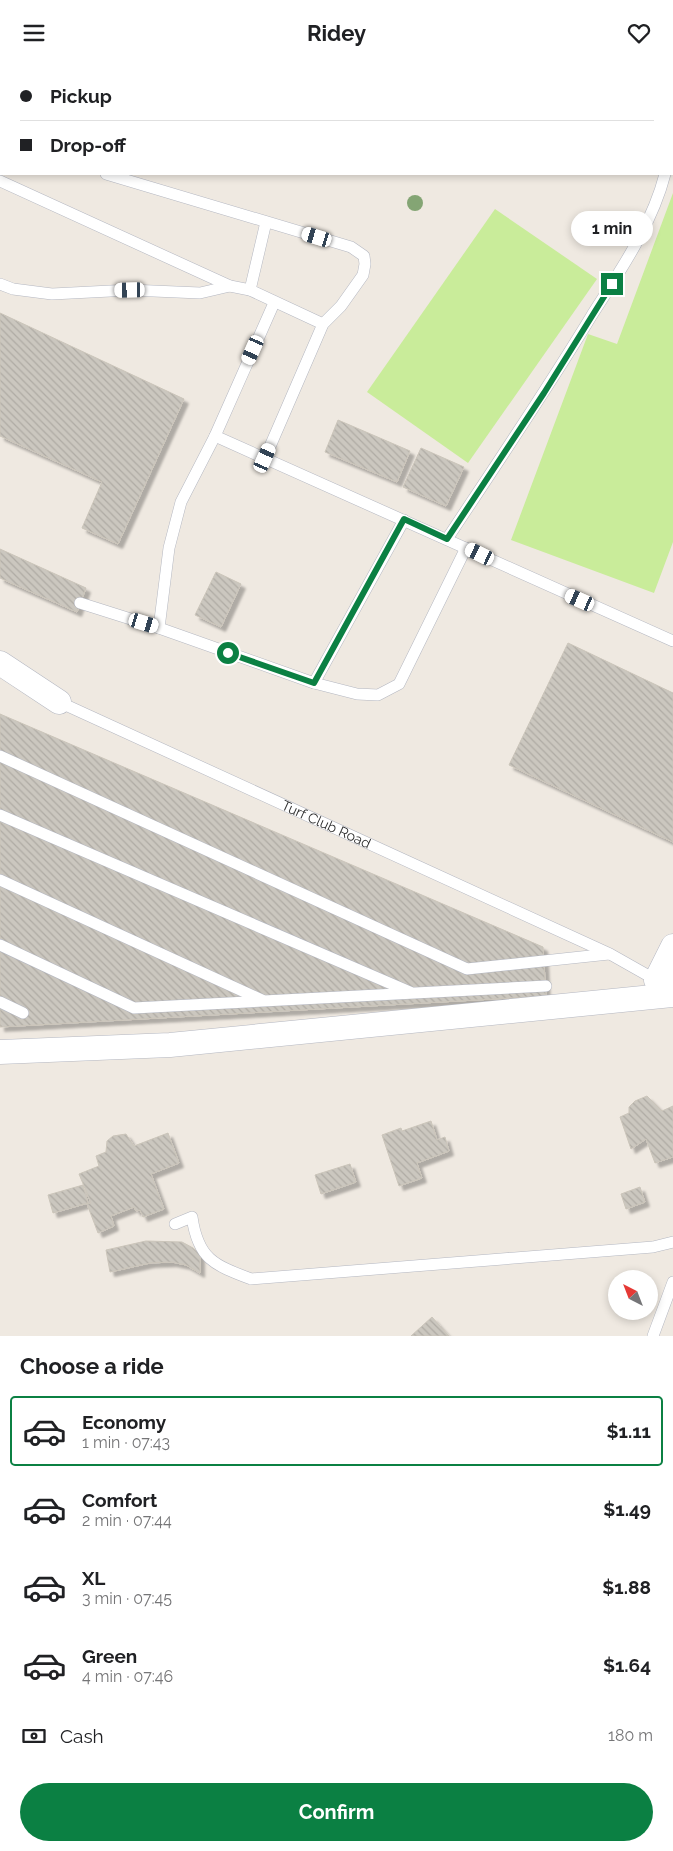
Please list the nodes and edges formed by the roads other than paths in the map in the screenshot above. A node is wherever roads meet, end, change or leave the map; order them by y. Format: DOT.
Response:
graph roads {
  1 [pos="109,175"];
  2 [pos="665,175"];
  3 [pos="0,181"];
  4 [pos="266,222"];
  5 [pos="0,283"];
  6 [pos="230,286"];
  7 [pos="250,291"];
  8 [pos="274,303"];
  9 [pos="323,324"];
  10 [pos="215,436"];
  11 [pos="265,458"];
  12 [pos="404,519"];
  13 [pos="447,539"];
  14 [pos="466,547"];
  15 [pos="80,603"];
  16 [pos="160,628"];
  17 [pos="673,641"];
  18 [pos="0,663"];
  19 [pos="314,683"];
  20 [pos="59,702"];
  21 [pos="0,756"];
  22 [pos="0,815"];
  23 [pos="0,880"];
  24 [pos="0,945"];
  25 [pos="673,946"];
  26 [pos="610,954"];
  27 [pos="546,987"];
  28 [pos="667,987"];
  29 [pos="414,994"];
  30 [pos="265,1001"];
  31 [pos="0,1002"];
  32 [pos="23,1013"];
  33 [pos="7,1055"];
  34 [pos="175,1224"];
  35 [pos="673,1242"];
  36 [pos="673,1282"];
  37 [pos="653,1336"];
  1 -- 4 [label="lane"];
  2 -- 13 [label="lane"];
  3 -- 6 [label="lane"];
  4 -- 7 [label="lane"];
  4 -- 9 [label="lane"];
  5 -- 6 [label="lane"];
  6 -- 7 [label="lane"];
  7 -- 8 [label="lane"];
  8 -- 9 [label="lane"];
  8 -- 10 [label="lane"];
  9 -- 11 [label="lane"];
  10 -- 11 [label="lane"];
  10 -- 16 [label="lane"];
  11 -- 12 [label="lane"];
  12 -- 13 [label="lane"];
  12 -- 19 [label="lane"];
  13 -- 14 [label="lane"];
  14 -- 17 [label="lane"];
  14 -- 19 [label="lane"];
  15 -- 16 [label="lane"];
  16 -- 19 [label="lane"];
  18 -- 20 [label="street, Turf Club Road"];
  20 -- 26 [label="lane, Turf Club Road"];
  21 -- 26 [label="lane"];
  22 -- 29 [label="lane"];
  23 -- 30 [label="lane"];
  24 -- 30 [label="lane"];
  25 -- 28 [label="street"];
  26 -- 28 [label="lane, Turf Club Road"];
  27 -- 29 [label="lane"];
  28 -- 33 [label="street"];
  29 -- 30 [label="lane"];
  31 -- 32 [label="lane"];
  34 -- 35 [label="lane"];
  36 -- 37 [label="lane"];
}
